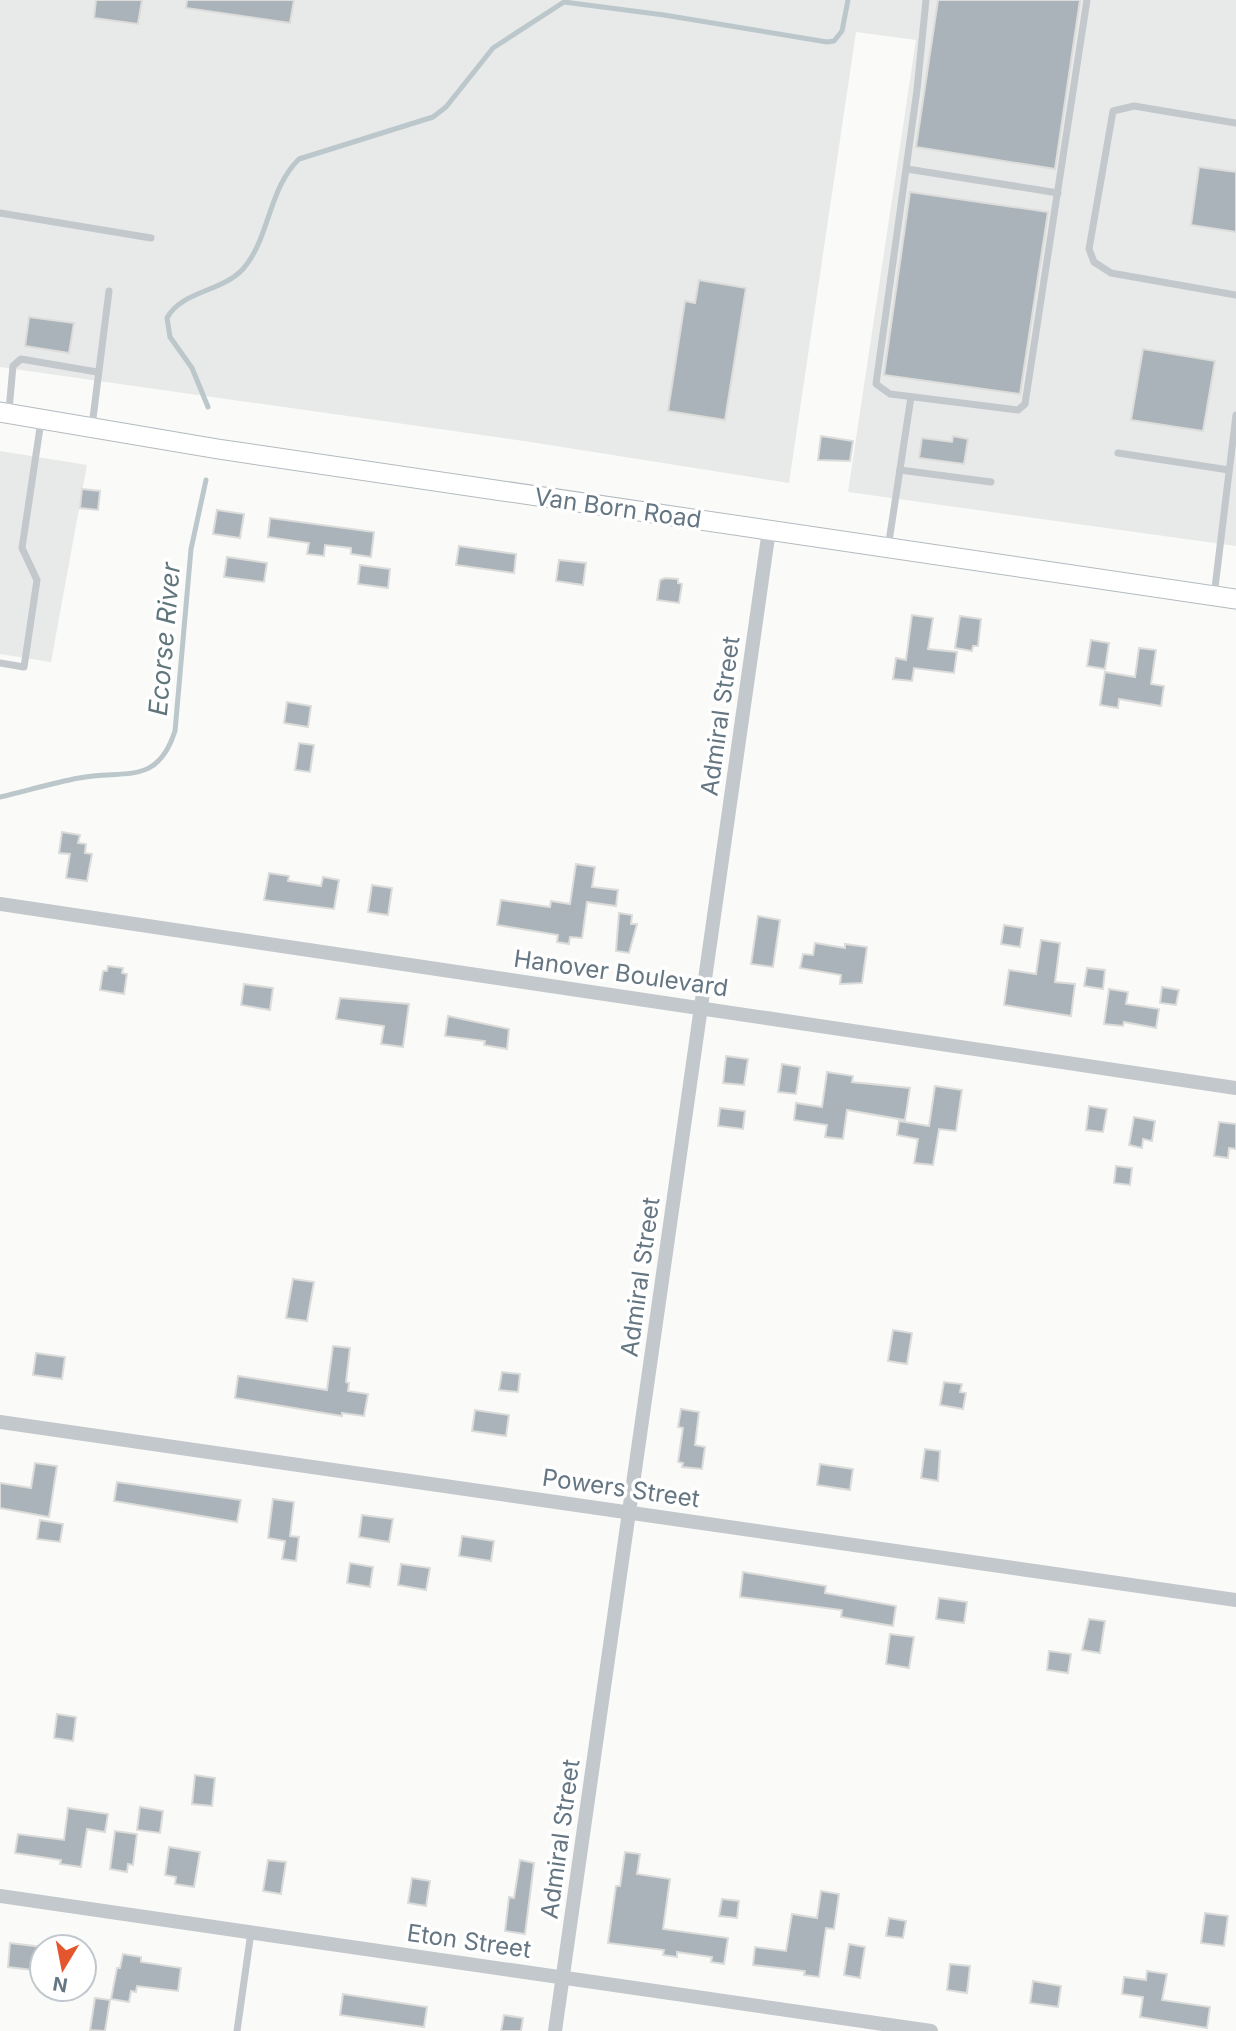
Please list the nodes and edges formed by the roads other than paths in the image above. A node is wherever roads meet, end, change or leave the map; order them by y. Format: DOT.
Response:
graph roads {
  1 [pos="926,0"];
  2 [pos="1087,0"];
  3 [pos="1236,123"];
  4 [pos="907,169"];
  5 [pos="1058,193"];
  6 [pos="0,213"];
  7 [pos="151,238"];
  8 [pos="109,291"];
  9 [pos="1236,295"];
  10 [pos="97,372"];
  11 [pos="911,397"];
  12 [pos="4,413"];
  13 [pos="1236,415"];
  14 [pos="41,420"];
  15 [pos="92,428"];
  16 [pos="1118,453"];
  17 [pos="900,470"];
  18 [pos="1229,470"];
  19 [pos="991,482"];
  20 [pos="769,530"];
  21 [pos="888,548"];
  22 [pos="1214,596"];
  23 [pos="1236,599"];
  24 [pos="0,663"];
  25 [pos="0,904"];
  26 [pos="701,1008"];
  27 [pos="1236,1088"];
  28 [pos="0,1422"];
  29 [pos="630,1512"];
  30 [pos="1236,1600"];
  31 [pos="0,1896"];
  32 [pos="251,1933"];
  33 [pos="563,1978"];
  34 [pos="237,2031"];
  35 [pos="555,2031"];
  36 [pos="930,2031"];
  1 -- 4 [label="lane"];
  2 -- 5 [label="lane"];
  3 -- 9 [label="lane"];
  4 -- 5 [label="lane"];
  4 -- 11 [label="lane"];
  5 -- 11 [label="lane"];
  6 -- 7 [label="lane"];
  8 -- 10 [label="lane"];
  10 -- 12 [label="lane"];
  10 -- 15 [label="lane"];
  11 -- 17 [label="lane"];
  12 -- 14 [label="main road, Van Born Road"];
  13 -- 18 [label="lane"];
  14 -- 15 [label="main road, Van Born Road"];
  14 -- 24 [label="lane"];
  15 -- 20 [label="main road, Van Born Road"];
  16 -- 18 [label="lane"];
  17 -- 19 [label="lane"];
  17 -- 21 [label="lane"];
  18 -- 22 [label="lane"];
  20 -- 21 [label="main road, Van Born Road"];
  20 -- 26 [label="street, Admiral Street"];
  21 -- 22 [label="main road, Van Born Road"];
  22 -- 23 [label="main road, Van Born Road"];
  25 -- 26 [label="street, Hanover Boulevard"];
  26 -- 27 [label="street, Hanover Boulevard"];
  26 -- 29 [label="street, Admiral Street"];
  28 -- 29 [label="street, Powers Street"];
  29 -- 30 [label="street, Powers Street"];
  29 -- 33 [label="street, Admiral Street"];
  31 -- 32 [label="street, Eton Street"];
  32 -- 33 [label="street, Eton Street"];
  32 -- 34 [label="lane"];
  33 -- 35 [label="street, Admiral Street"];
  33 -- 36 [label="street, Eton Street"];
}
